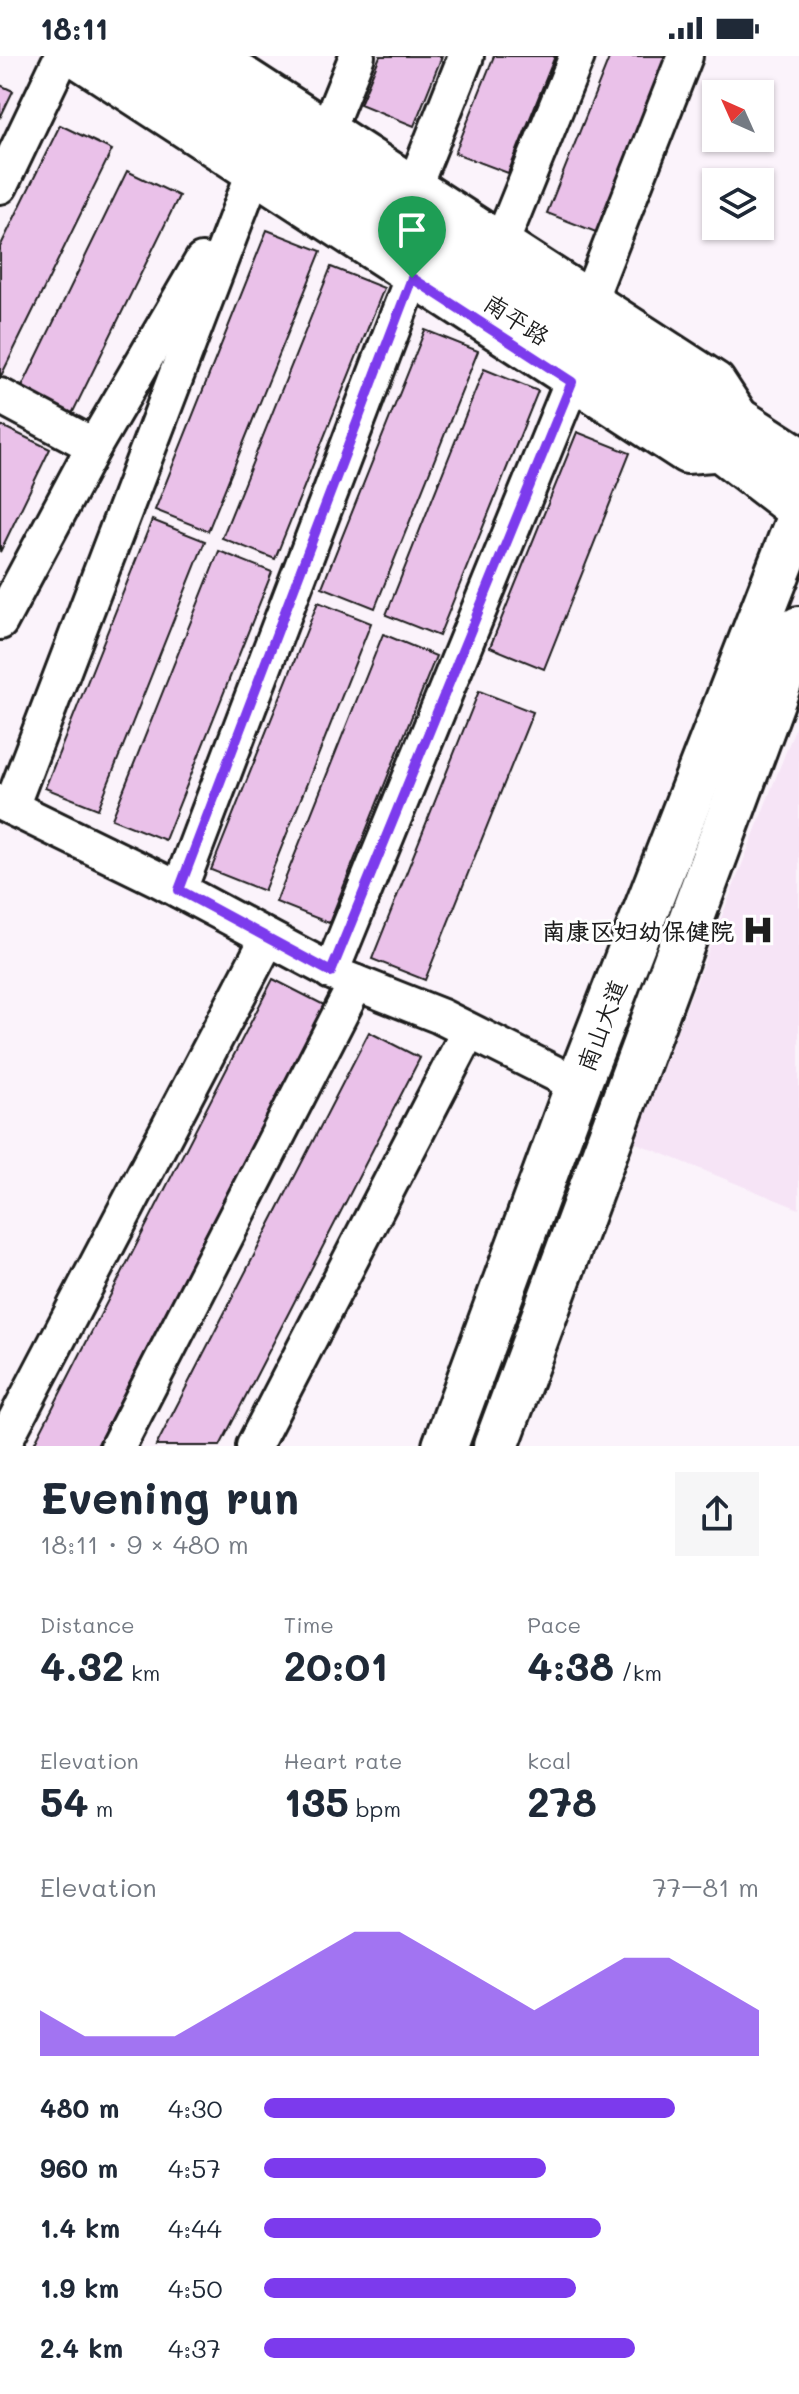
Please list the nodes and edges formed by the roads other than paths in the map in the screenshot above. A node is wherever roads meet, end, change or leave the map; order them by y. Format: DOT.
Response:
graph roads {
  1 [pos="62,56"];
  2 [pos="70,56"];
  3 [pos="110,56"];
  4 [pos="167,56"];
  5 [pos="357,56"];
  6 [pos="466,56"];
  7 [pos="577,56"];
  8 [pos="685,56"];
  9 [pos="235,61"];
  10 [pos="328,128"];
  11 [pos="253,175"];
  12 [pos="415,184"];
  13 [pos="0,186"];
  14 [pos="502,241"];
  15 [pos="412,278"];
  16 [pos="590,298"];
  17 [pos="572,382"];
  18 [pos="0,396"];
  19 [pos="736,439"];
  20 [pos="94,446"];
  21 [pos="799,459"];
  22 [pos="799,509"];
  23 [pos="799,518"];
  24 [pos="0,622"];
  25 [pos="799,629"];
  26 [pos="6,804"];
  27 [pos="179,890"];
  28 [pos="268,938"];
  29 [pos="344,977"];
  30 [pos="469,1031"];
  31 [pos="578,1085"];
  32 [pos="2,1446"];
  33 [pos="118,1446"];
  34 [pos="254,1446"];
  35 [pos="445,1446"];
  36 [pos="496,1446"];
  1 -- 13 [label="street"];
  2 -- 11 [label="street"];
  3 -- 19 [label="main road, 南平路"];
  4 -- 19 [label="main road, 南平路"];
  5 -- 10 [label="street"];
  6 -- 12 [label="street"];
  7 -- 14 [label="street"];
  8 -- 16 [label="street"];
  9 -- 10 [label="street"];
  10 -- 12 [label="street"];
  11 -- 15 [label="street"];
  11 -- 20 [label="street"];
  11 -- 26 [label="street"];
  12 -- 14 [label="street"];
  14 -- 16 [label="street"];
  15 -- 17 [label="street"];
  15 -- 27 [label="street"];
  16 -- 19 [label="street"];
  17 -- 19 [label="street"];
  17 -- 29 [label="street"];
  18 -- 20 [label="street"];
  19 -- 21 [label="main road, 南平路"];
  19 -- 22 [label="main road, 南平路"];
  20 -- 24 [label="street"];
  23 -- 31 [label="main road, 南山大道"];
  25 -- 36 [label="main road, 南山大道"];
  26 -- 27 [label="street"];
  27 -- 28 [label="street"];
  28 -- 29 [label="street"];
  28 -- 32 [label="street"];
  29 -- 30 [label="street"];
  29 -- 33 [label="street"];
  30 -- 31 [label="street"];
  30 -- 34 [label="street"];
  31 -- 35 [label="main road, 南山大道"];
}
